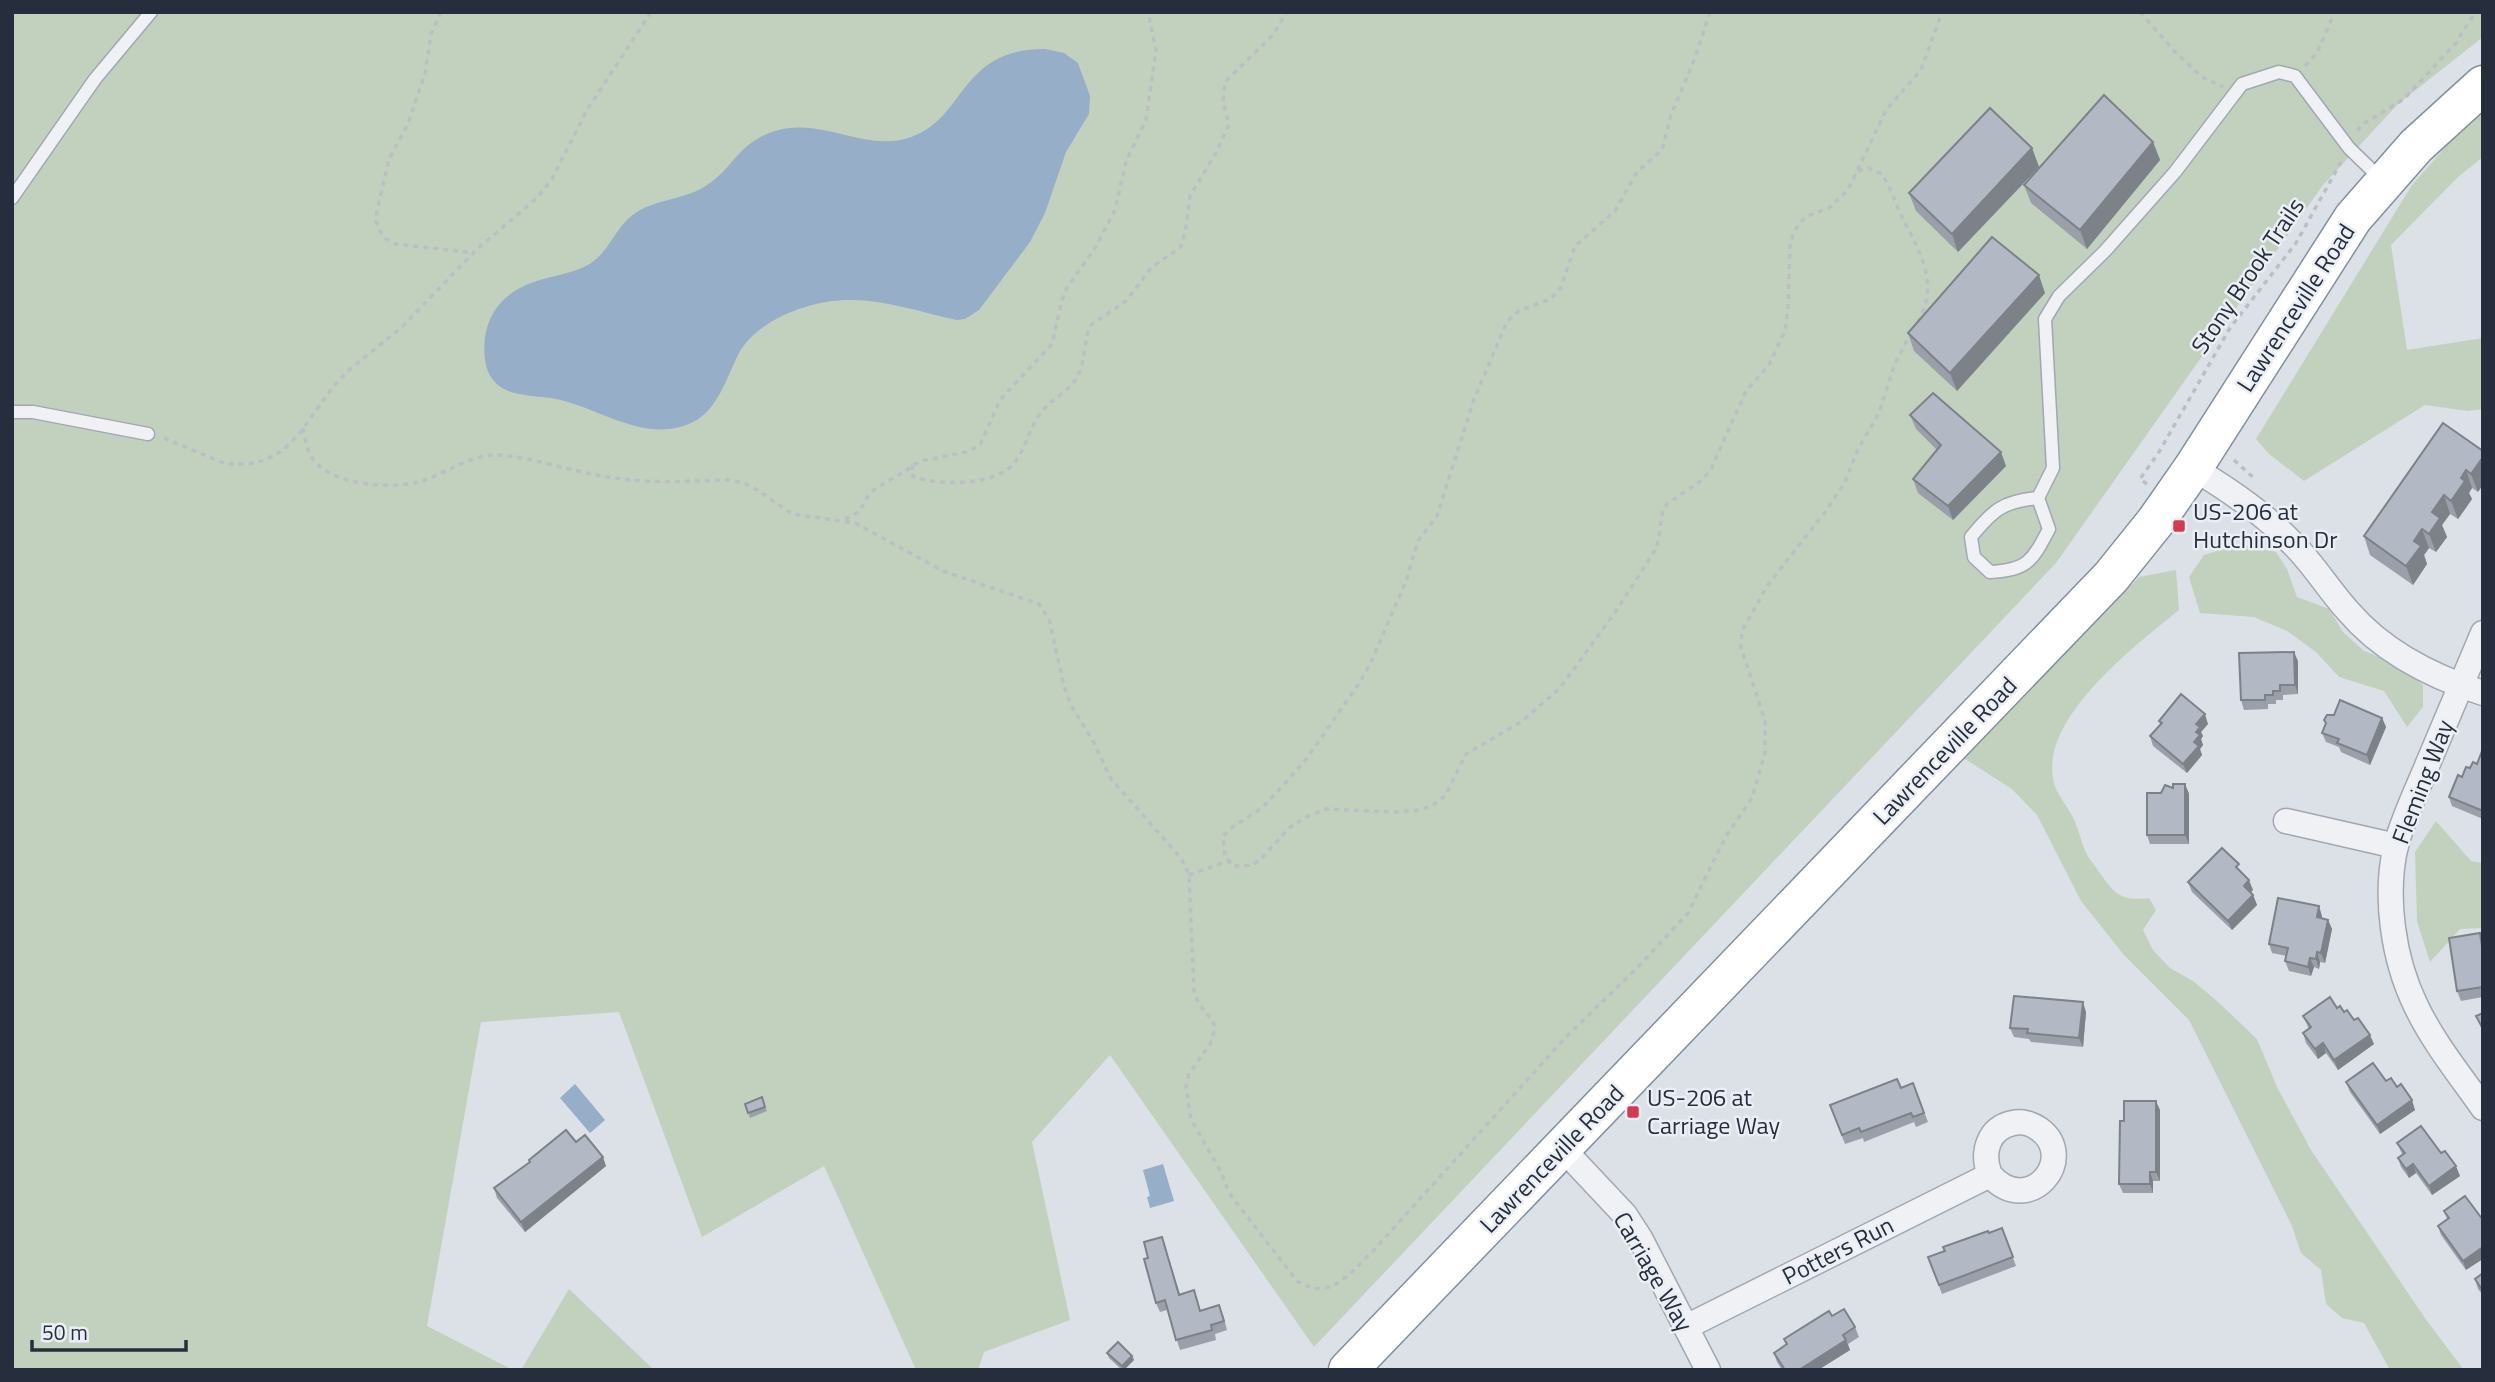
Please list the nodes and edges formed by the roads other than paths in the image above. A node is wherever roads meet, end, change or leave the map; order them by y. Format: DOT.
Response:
graph roads {
  1 [pos="151,12"];
  2 [pos="2483,85"];
  3 [pos="2384,181"];
  4 [pos="12,198"];
  5 [pos="12,412"];
  6 [pos="148,435"];
  7 [pos="2193,468"];
  8 [pos="2038,498"];
  9 [pos="2483,634"];
  10 [pos="2472,689"];
  11 [pos="2286,821"];
  12 [pos="2396,846"];
  13 [pos="2483,1108"];
  14 [pos="1562,1148"];
  15 [pos="1990,1174"];
  16 [pos="1686,1326"];
  17 [pos="1348,1370"];
  18 [pos="1708,1370"];
  1 -- 4 [label="lane"];
  2 -- 3 [label="highway, Lawrenceville Road"];
  3 -- 7 [label="highway, Lawrenceville Road"];
  3 -- 8 [label="lane"];
  5 -- 6 [label="lane"];
  7 -- 10 [label="street"];
  7 -- 14 [label="highway, Lawrenceville Road"];
  8 -- 8 [label="lane"];
  9 -- 10 [label="street, Fleming Way"];
  10 -- 12 [label="street, Fleming Way"];
  11 -- 12 [label="street"];
  12 -- 13 [label="street, Fleming Way"];
  14 -- 16 [label="street, Carriage Way"];
  14 -- 17 [label="highway, Lawrenceville Road"];
  15 -- 16 [label="street, Potters Run"];
  16 -- 18 [label="street, Carriage Way"];
}
